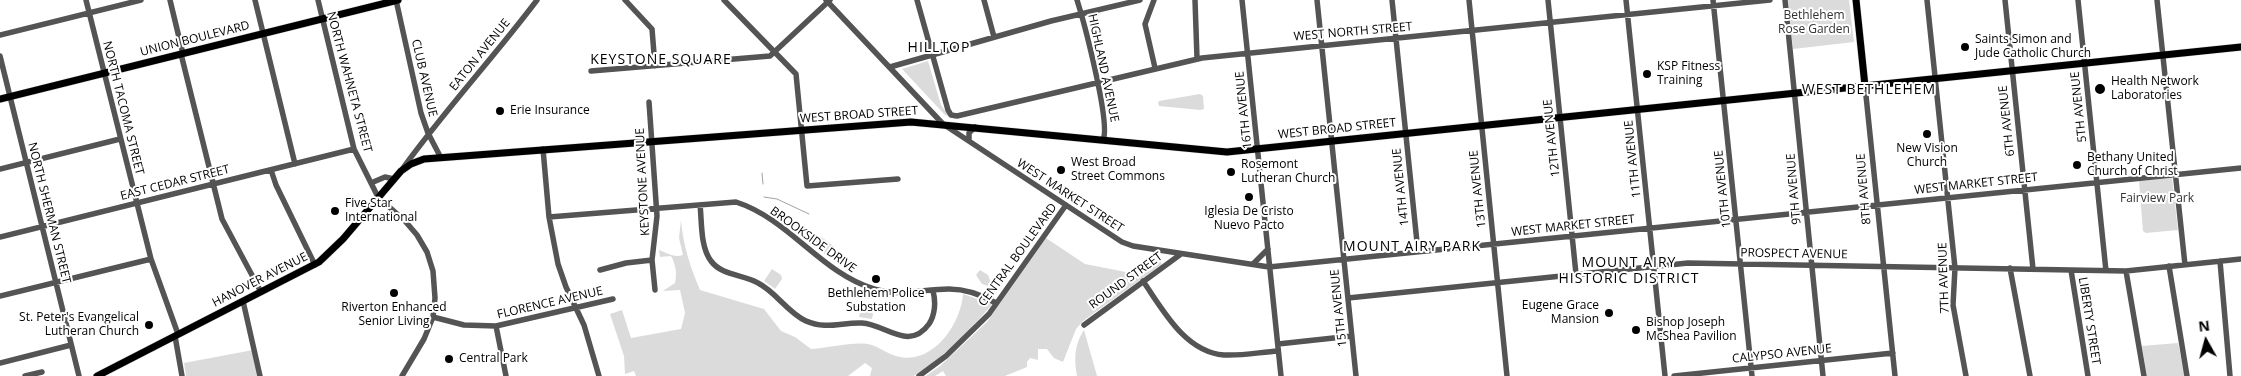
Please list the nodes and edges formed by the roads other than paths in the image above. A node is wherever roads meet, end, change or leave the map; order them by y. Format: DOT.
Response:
graph roads {
  1 [pos="86,0"];
  2 [pos="141,0"];
  3 [pos="170,0"];
  4 [pos="255,0"];
  5 [pos="318,0"];
  6 [pos="397,0"];
  7 [pos="537,0"];
  8 [pos="625,0"];
  9 [pos="724,0"];
  10 [pos="828,0"];
  11 [pos="917,0"];
  12 [pos="984,0"];
  13 [pos="1077,0"];
  14 [pos="1140,0"];
  15 [pos="1154,0"];
  16 [pos="1195,0"];
  17 [pos="1242,0"];
  18 [pos="1317,0"];
  19 [pos="1392,0"];
  20 [pos="1469,0"];
  21 [pos="1548,0"];
  22 [pos="1626,0"];
  23 [pos="1770,0"];
  24 [pos="1785,0"];
  25 [pos="1856,0"];
  26 [pos="1927,0"];
  27 [pos="2005,0"];
  28 [pos="2078,0"];
  29 [pos="2157,0"];
  30 [pos="1713,3"];
  31 [pos="90,13"];
  32 [pos="1082,14"];
  33 [pos="1628,14"];
  34 [pos="322,20"];
  35 [pos="1550,22"];
  36 [pos="1472,30"];
  37 [pos="264,34"];
  38 [pos="0,35"];
  39 [pos="994,37"];
  40 [pos="1396,38"];
  41 [pos="1322,45"];
  42 [pos="2241,47"];
  43 [pos="774,52"];
  44 [pos="1248,53"];
  45 [pos="182,54"];
  46 [pos="2164,54"];
  47 [pos="932,55"];
  48 [pos="0,56"];
  49 [pos="1197,58"];
  50 [pos="2084,63"];
  51 [pos="655,66"];
  52 [pos="890,67"];
  53 [pos="1155,68"];
  54 [pos="591,70"];
  55 [pos="2012,70"];
  56 [pos="104,73"];
  57 [pos="1935,78"];
  58 [pos="1097,82"];
  59 [pos="1865,86"];
  60 [pos="1795,93"];
  61 [pos="10,96"];
  62 [pos="0,99"];
  63 [pos="1724,100"];
  64 [pos="649,102"];
  65 [pos="1638,109"];
  66 [pos="1560,118"];
  67 [pos="943,124"];
  68 [pos="1482,126"];
  69 [pos="975,127"];
  70 [pos="802,130"];
  71 [pos="428,133"];
  72 [pos="1406,134"];
  73 [pos="120,139"];
  74 [pos="1103,140"];
  75 [pos="651,141"];
  76 [pos="969,141"];
  77 [pos="1331,141"];
  78 [pos="1257,148"];
  79 [pos="354,149"];
  80 [pos="543,149"];
  81 [pos="437,158"];
  82 [pos="26,162"];
  83 [pos="295,164"];
  84 [pos="2241,168"];
  85 [pos="0,169"];
  86 [pos="271,170"];
  87 [pos="401,171"];
  88 [pos="2175,174"];
  89 [pos="394,179"];
  90 [pos="898,179"];
  91 [pos="2097,182"];
  92 [pos="371,183"];
  93 [pos="214,184"];
  94 [pos="2024,189"];
  95 [pos="378,197"];
  96 [pos="1948,197"];
  97 [pos="136,203"];
  98 [pos="1877,204"];
  99 [pos="700,205"];
  100 [pos="1066,206"];
  101 [pos="656,209"];
  102 [pos="1807,212"];
  103 [pos="550,217"];
  104 [pos="1737,220"];
  105 [pos="42,227"];
  106 [pos="1650,228"];
  107 [pos="1572,236"];
  108 [pos="0,237"];
  109 [pos="1494,244"];
  110 [pos="1268,249"];
  111 [pos="1418,252"];
  112 [pos="1181,254"];
  113 [pos="150,259"];
  114 [pos="2241,259"];
  115 [pos="652,260"];
  116 [pos="1344,260"];
  117 [pos="2220,261"];
  118 [pos="1253,264"];
  119 [pos="1741,264"];
  120 [pos="315,265"];
  121 [pos="1811,265"];
  122 [pos="1883,265"];
  123 [pos="2184,265"];
  124 [pos="1654,266"];
  125 [pos="2169,266"];
  126 [pos="1269,267"];
  127 [pos="1955,268"];
  128 [pos="2010,268"];
  129 [pos="2033,269"];
  130 [pos="600,270"];
  131 [pos="2071,270"];
  132 [pos="2106,271"];
  133 [pos="2126,271"];
  134 [pos="1576,274"];
  135 [pos="56,282"];
  136 [pos="1143,282"];
  137 [pos="1498,283"];
  138 [pos="655,290"];
  139 [pos="933,291"];
  140 [pos="261,292"];
  141 [pos="0,296"];
  142 [pos="1348,298"];
  143 [pos="613,299"];
  144 [pos="243,301"];
  145 [pos="996,303"];
  146 [pos="576,308"];
  147 [pos="433,317"];
  148 [pos="1084,324"];
  149 [pos="496,326"];
  150 [pos="176,335"];
  151 [pos="1352,336"];
  152 [pos="71,345"];
  153 [pos="1278,347"];
  154 [pos="1893,353"];
  155 [pos="1821,360"];
  156 [pos="0,363"];
  157 [pos="1751,367"];
  158 [pos="42,372"];
  159 [pos="26,376"];
  160 [pos="79,376"];
  161 [pos="97,376"];
  162 [pos="182,376"];
  163 [pos="260,376"];
  164 [pos="402,376"];
  165 [pos="506,376"];
  166 [pos="599,376"];
  167 [pos="919,376"];
  168 [pos="1281,376"];
  169 [pos="1356,376"];
  170 [pos="1507,376"];
  171 [pos="1665,376"];
  172 [pos="1674,376"];
  173 [pos="1752,376"];
  174 [pos="1823,376"];
  175 [pos="1895,376"];
  176 [pos="1966,376"];
  177 [pos="2030,376"];
  178 [pos="2088,376"];
  179 [pos="2144,376"];
  180 [pos="2187,376"];
  181 [pos="2230,376"];
  1 -- 31 [label="street, NORTH TACOMA STREET"];
  2 -- 31 [label="street"];
  3 -- 45 [label="street"];
  4 -- 37 [label="street"];
  5 -- 34 [label="street, NORTH WAHNETA STREET"];
  6 -- 34 [label="main road, UNION BOULEVARD"];
  6 -- 71 [label="street, CLUB AVENUE"];
  7 -- 71 [label="street, EATON AVENUE"];
  8 -- 51 [label="street"];
  9 -- 43 [label="street"];
  10 -- 43 [label="street"];
  10 -- 52 [label="street, WEST MARKET STREET"];
  11 -- 47 [label="street"];
  12 -- 39 [label="street"];
  13 -- 32 [label="street, HIGHLAND AVENUE"];
  14 -- 32 [label="street"];
  15 -- 53 [label="street"];
  16 -- 49 [label="street"];
  17 -- 44 [label="street, 16TH AVENUE"];
  18 -- 41 [label="street, 15TH AVENUE"];
  19 -- 40 [label="street, 14TH AVENUE"];
  20 -- 36 [label="street, 13TH AVENUE"];
  21 -- 35 [label="street, 12TH AVENUE"];
  22 -- 33 [label="street, 11TH AVENUE"];
  23 -- 30 [label="street, WEST NORTH STREET"];
  24 -- 60 [label="street, 9TH AVENUE"];
  25 -- 59 [label="main road, 8TH AVENUE"];
  26 -- 57 [label="street, 7TH AVENUE"];
  27 -- 55 [label="street, 6TH AVENUE"];
  28 -- 50 [label="street, 5TH AVENUE"];
  29 -- 46 [label="street"];
  30 -- 33 [label="street, WEST NORTH STREET"];
  30 -- 63 [label="street, 10TH AVENUE"];
  31 -- 38 [label="street"];
  31 -- 56 [label="street, NORTH TACOMA STREET"];
  32 -- 39 [label="street"];
  32 -- 58 [label="street, HIGHLAND AVENUE"];
  33 -- 35 [label="street, WEST NORTH STREET"];
  33 -- 65 [label="street, 11TH AVENUE"];
  34 -- 37 [label="main road, UNION BOULEVARD"];
  34 -- 79 [label="street, NORTH WAHNETA STREET"];
  35 -- 36 [label="street, WEST NORTH STREET"];
  35 -- 66 [label="street, 12TH AVENUE"];
  36 -- 40 [label="street, WEST NORTH STREET"];
  36 -- 68 [label="street, 13TH AVENUE"];
  37 -- 45 [label="main road, UNION BOULEVARD"];
  37 -- 83 [label="street"];
  39 -- 47 [label="street"];
  40 -- 41 [label="street, WEST NORTH STREET"];
  40 -- 72 [label="street, 14TH AVENUE"];
  41 -- 44 [label="street, WEST NORTH STREET"];
  41 -- 77 [label="street, 15TH AVENUE"];
  42 -- 46 [label="main road, WEST BROAD STREET"];
  43 -- 51 [label="street"];
  43 -- 70 [label="street"];
  44 -- 49 [label="street, WEST NORTH STREET"];
  44 -- 78 [label="street, 16TH AVENUE"];
  45 -- 56 [label="main road, UNION BOULEVARD"];
  45 -- 93 [label="street"];
  46 -- 50 [label="main road, WEST BROAD STREET"];
  46 -- 88 [label="street"];
  47 -- 52 [label="street"];
  47 -- 58 [label="street, WEST NORTH STREET"];
  48 -- 61 [label="street, NORTH SHERMAN STREET"];
  49 -- 53 [label="street, WEST NORTH STREET"];
  50 -- 55 [label="main road, WEST BROAD STREET"];
  50 -- 91 [label="street, 5TH AVENUE"];
  51 -- 54 [label="street"];
  52 -- 67 [label="street, WEST MARKET STREET"];
  53 -- 58 [label="street, WEST NORTH STREET"];
  55 -- 57 [label="main road, WEST BROAD STREET"];
  55 -- 94 [label="street, 6TH AVENUE"];
  56 -- 61 [label="main road, UNION BOULEVARD"];
  56 -- 73 [label="street, NORTH TACOMA STREET"];
  57 -- 59 [label="main road, WEST BROAD STREET"];
  57 -- 96 [label="street, 7TH AVENUE"];
  58 -- 74 [label="street, HIGHLAND AVENUE"];
  59 -- 60 [label="main road, WEST BROAD STREET"];
  59 -- 98 [label="street, 8TH AVENUE"];
  60 -- 63 [label="main road, WEST BROAD STREET"];
  60 -- 102 [label="street, 9TH AVENUE"];
  61 -- 62 [label="main road, UNION BOULEVARD"];
  61 -- 82 [label="street, NORTH SHERMAN STREET"];
  63 -- 65 [label="main road, WEST BROAD STREET"];
  63 -- 104 [label="street, 10TH AVENUE"];
  64 -- 75 [label="street, KEYSTONE AVENUE"];
  65 -- 66 [label="main road, WEST BROAD STREET"];
  65 -- 106 [label="street, 11TH AVENUE"];
  66 -- 68 [label="main road, WEST BROAD STREET"];
  66 -- 107 [label="street, 12TH AVENUE"];
  67 -- 69 [label="main road, WEST BROAD STREET"];
  67 -- 70 [label="main road, WEST BROAD STREET"];
  67 -- 76 [label="street, WEST MARKET STREET"];
  68 -- 72 [label="main road, WEST BROAD STREET"];
  68 -- 109 [label="street, 13TH AVENUE"];
  69 -- 74 [label="main road, WEST BROAD STREET"];
  69 -- 76 [label="street"];
  70 -- 75 [label="main road, WEST BROAD STREET"];
  70 -- 90 [label="street"];
  71 -- 81 [label="street, CLUB AVENUE"];
  71 -- 87 [label="street, EATON AVENUE"];
  72 -- 77 [label="main road, WEST BROAD STREET"];
  72 -- 111 [label="street, 14TH AVENUE"];
  73 -- 82 [label="street"];
  73 -- 97 [label="street, NORTH TACOMA STREET"];
  74 -- 78 [label="main road, WEST BROAD STREET"];
  75 -- 80 [label="main road, WEST BROAD STREET"];
  75 -- 101 [label="street, KEYSTONE AVENUE"];
  76 -- 100 [label="street, WEST MARKET STREET"];
  77 -- 78 [label="main road, WEST BROAD STREET"];
  77 -- 116 [label="street, 15TH AVENUE"];
  78 -- 110 [label="street, 16TH AVENUE"];
  79 -- 83 [label="street, EAST CEDAR STREET"];
  79 -- 92 [label="street, NORTH WAHNETA STREET"];
  80 -- 81 [label="main road, WEST BROAD STREET"];
  80 -- 103 [label="street"];
  81 -- 87 [label="main road, HANOVER AVENUE"];
  82 -- 85 [label="street"];
  82 -- 105 [label="street, NORTH SHERMAN STREET"];
  83 -- 86 [label="street, EAST CEDAR STREET"];
  84 -- 88 [label="street, WEST MARKET STREET"];
  86 -- 93 [label="street, EAST CEDAR STREET"];
  86 -- 120 [label="street"];
  87 -- 89 [label="main road, HANOVER AVENUE"];
  88 -- 91 [label="street, WEST MARKET STREET"];
  88 -- 123 [label="street"];
  89 -- 92 [label="street"];
  89 -- 95 [label="main road, HANOVER AVENUE"];
  91 -- 94 [label="street, WEST MARKET STREET"];
  91 -- 132 [label="street, 5TH AVENUE"];
  92 -- 95 [label="street, NORTH WAHNETA STREET"];
  93 -- 97 [label="street, EAST CEDAR STREET"];
  93 -- 140 [label="street"];
  94 -- 96 [label="street, WEST MARKET STREET"];
  94 -- 129 [label="street, 6TH AVENUE"];
  95 -- 120 [label="main road, HANOVER AVENUE"];
  95 -- 147 [label="street, NORTH WAHNETA STREET"];
  96 -- 98 [label="street, WEST MARKET STREET"];
  96 -- 127 [label="street, 7TH AVENUE"];
  97 -- 105 [label="street, EAST CEDAR STREET"];
  97 -- 113 [label="street, NORTH TACOMA STREET"];
  98 -- 102 [label="street, WEST MARKET STREET"];
  98 -- 122 [label="street, 8TH AVENUE"];
  99 -- 101 [label="street"];
  99 -- 139 [label="street, BROOKSIDE DRIVE"];
  99 -- 139 [label="street"];
  100 -- 112 [label="street, WEST MARKET STREET"];
  100 -- 145 [label="street, CENTRAL BOULEVARD"];
  101 -- 103 [label="street"];
  101 -- 115 [label="street, KEYSTONE AVENUE"];
  102 -- 104 [label="street, WEST MARKET STREET"];
  102 -- 121 [label="street, 9TH AVENUE"];
  103 -- 146 [label="street"];
  104 -- 106 [label="street, WEST MARKET STREET"];
  104 -- 119 [label="street, 10TH AVENUE"];
  105 -- 108 [label="street, EAST CEDAR STREET"];
  105 -- 135 [label="street, NORTH SHERMAN STREET"];
  106 -- 107 [label="street, WEST MARKET STREET"];
  106 -- 124 [label="street, 11TH AVENUE"];
  107 -- 109 [label="street, WEST MARKET STREET"];
  107 -- 134 [label="street, 12TH AVENUE"];
  109 -- 111 [label="street, WEST MARKET STREET"];
  109 -- 137 [label="street, 13TH AVENUE"];
  110 -- 118 [label="street"];
  110 -- 126 [label="street, 16TH AVENUE"];
  111 -- 116 [label="street, WEST MARKET STREET"];
  112 -- 118 [label="street, WEST MARKET STREET"];
  112 -- 136 [label="street, ROUND STREET"];
  113 -- 135 [label="street"];
  113 -- 150 [label="street, NORTH TACOMA STREET"];
  114 -- 117 [label="street, PROSPECT AVENUE"];
  115 -- 130 [label="street"];
  115 -- 138 [label="street, KEYSTONE AVENUE"];
  116 -- 126 [label="street, WEST MARKET STREET"];
  116 -- 142 [label="street, 15TH AVENUE"];
  117 -- 123 [label="street, PROSPECT AVENUE"];
  117 -- 181 [label="street"];
  118 -- 126 [label="street, WEST MARKET STREET"];
  119 -- 121 [label="street, PROSPECT AVENUE"];
  119 -- 124 [label="street, PROSPECT AVENUE"];
  119 -- 157 [label="street, 10TH AVENUE"];
  120 -- 140 [label="main road, HANOVER AVENUE"];
  121 -- 122 [label="street, PROSPECT AVENUE"];
  121 -- 155 [label="street, 9TH AVENUE"];
  122 -- 127 [label="street, PROSPECT AVENUE"];
  122 -- 154 [label="street, 8TH AVENUE"];
  123 -- 125 [label="street, PROSPECT AVENUE"];
  124 -- 134 [label="street, PROSPECT AVENUE"];
  124 -- 171 [label="street, 11TH AVENUE"];
  125 -- 133 [label="street, PROSPECT AVENUE"];
  125 -- 180 [label="street"];
  126 -- 153 [label="street, 16TH AVENUE"];
  127 -- 128 [label="street, PROSPECT AVENUE"];
  127 -- 176 [label="street, 7TH AVENUE"];
  128 -- 129 [label="street, PROSPECT AVENUE"];
  128 -- 177 [label="street"];
  129 -- 131 [label="street, PROSPECT AVENUE"];
  131 -- 132 [label="street, PROSPECT AVENUE"];
  131 -- 178 [label="street, LIBERTY STREET"];
  132 -- 133 [label="street, PROSPECT AVENUE"];
  133 -- 179 [label="street"];
  134 -- 137 [label="street, PROSPECT AVENUE"];
  135 -- 141 [label="street"];
  135 -- 152 [label="street, NORTH SHERMAN STREET"];
  136 -- 148 [label="street, ROUND STREET"];
  136 -- 153 [label="street"];
  137 -- 142 [label="street, PROSPECT AVENUE"];
  137 -- 170 [label="street, 13TH AVENUE"];
  139 -- 145 [label="street, BROOKSIDE DRIVE"];
  140 -- 144 [label="main road, HANOVER AVENUE"];
  142 -- 151 [label="street, 15TH AVENUE"];
  143 -- 146 [label="street, FLORENCE AVENUE"];
  144 -- 150 [label="main road, HANOVER AVENUE"];
  144 -- 163 [label="street"];
  145 -- 167 [label="street, CENTRAL BOULEVARD"];
  146 -- 149 [label="street, FLORENCE AVENUE"];
  146 -- 166 [label="street"];
  147 -- 149 [label="street, FLORENCE AVENUE"];
  147 -- 164 [label="street, NORTH WAHNETA STREET"];
  149 -- 165 [label="street"];
  150 -- 161 [label="main road, HANOVER AVENUE"];
  150 -- 162 [label="street, NORTH TACOMA STREET"];
  151 -- 153 [label="street"];
  151 -- 169 [label="street, 15TH AVENUE"];
  152 -- 156 [label="street"];
  152 -- 160 [label="street, NORTH SHERMAN STREET"];
  153 -- 168 [label="street, 16TH AVENUE"];
  154 -- 155 [label="street, CALYPSO AVENUE"];
  154 -- 175 [label="street, 8TH AVENUE"];
  155 -- 157 [label="street, CALYPSO AVENUE"];
  155 -- 174 [label="street, 9TH AVENUE"];
  157 -- 172 [label="street, CALYPSO AVENUE"];
  157 -- 173 [label="street, 10TH AVENUE"];
  158 -- 159 [label="street"];
}
